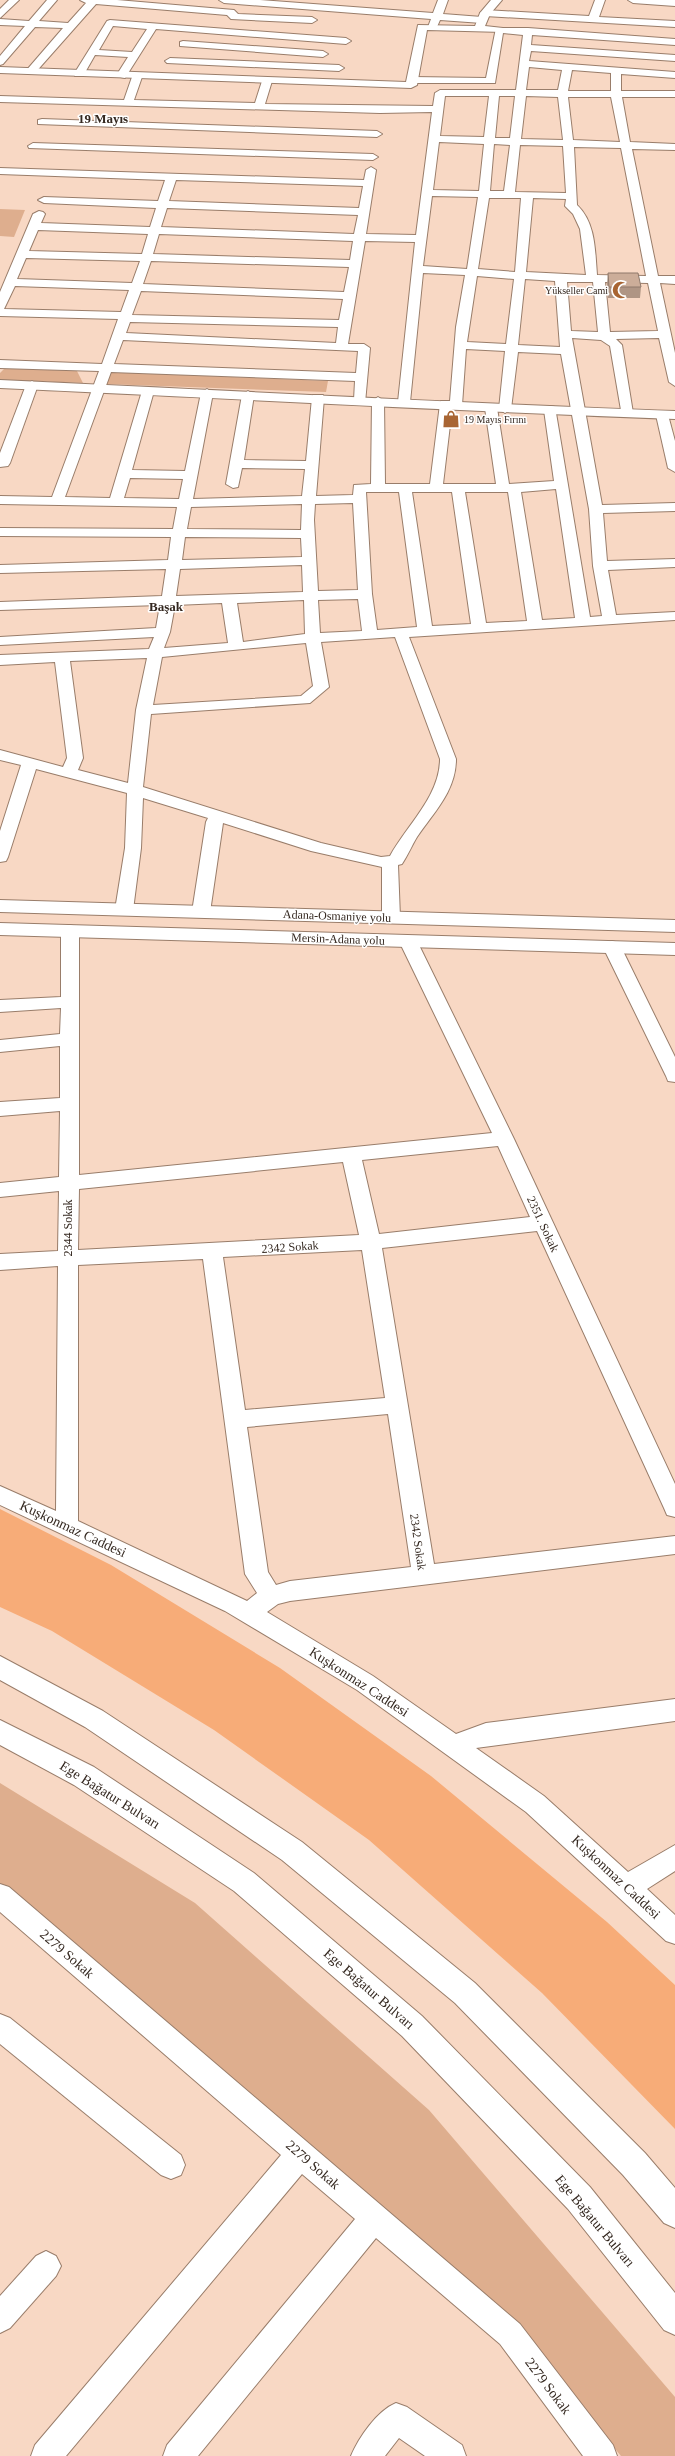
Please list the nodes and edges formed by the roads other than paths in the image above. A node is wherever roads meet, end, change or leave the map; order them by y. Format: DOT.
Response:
graph roads {
  1 [pos="14,0"];
  2 [pos="52,0"];
  3 [pos="88,0"];
  4 [pos="224,0"];
  5 [pos="389,0"];
  6 [pos="443,0"];
  7 [pos="633,0"];
  8 [pos="650,0"];
  9 [pos="247,1"];
  10 [pos="496,1"];
  11 [pos="510,3"];
  12 [pos="675,3"];
  13 [pos="596,5"];
  14 [pos="384,12"];
  15 [pos="233,14"];
  16 [pos="0,15"];
  17 [pos="593,19"];
  18 [pos="482,20"];
  19 [pos="324,21"];
  20 [pos="0,22"];
  21 [pos="435,22"];
  22 [pos="34,24"];
  23 [pos="381,24"];
  24 [pos="675,24"];
  25 [pos="70,26"];
  26 [pos="153,26"];
  27 [pos="350,29"];
  28 [pos="195,30"];
  29 [pos="499,30"];
  30 [pos="218,31"];
  31 [pos="528,31"];
  32 [pos="675,42"];
  33 [pos="183,44"];
  34 [pos="525,48"];
  35 [pos="342,50"];
  36 [pos="92,52"];
  37 [pos="134,55"];
  38 [pos="675,58"];
  39 [pos="170,61"];
  40 [pos="0,62"];
  41 [pos="210,62"];
  42 [pos="523,64"];
  43 [pos="339,68"];
  44 [pos="567,68"];
  45 [pos="0,70"];
  46 [pos="616,71"];
  47 [pos="30,72"];
  48 [pos="79,74"];
  49 [pos="650,74"];
  50 [pos="675,75"];
  51 [pos="121,76"];
  52 [pos="137,77"];
  53 [pos="156,78"];
  54 [pos="200,79"];
  55 [pos="412,80"];
  56 [pos="267,81"];
  57 [pos="456,81"];
  58 [pos="334,83"];
  59 [pos="457,93"];
  60 [pos="494,94"];
  61 [pos="521,94"];
  62 [pos="562,94"];
  63 [pos="616,94"];
  64 [pos="649,94"];
  65 [pos="673,94"];
  66 [pos="0,98"];
  67 [pos="52,100"];
  68 [pos="128,102"];
  69 [pos="161,103"];
  70 [pos="241,106"];
  71 [pos="259,106"];
  72 [pos="675,106"];
  73 [pos="271,107"];
  74 [pos="438,109"];
  75 [pos="380,110"];
  76 [pos="42,122"];
  77 [pos="152,126"];
  78 [pos="235,129"];
  79 [pos="377,134"];
  80 [pos="434,139"];
  81 [pos="490,141"];
  82 [pos="262,142"];
  83 [pos="517,142"];
  84 [pos="570,143"];
  85 [pos="33,146"];
  86 [pos="626,146"];
  87 [pos="675,147"];
  88 [pos="144,149"];
  89 [pos="373,157"];
  90 [pos="0,171"];
  91 [pos="20,172"];
  92 [pos="56,173"];
  93 [pos="136,176"];
  94 [pos="171,177"];
  95 [pos="252,179"];
  96 [pos="370,182"];
  97 [pos="428,193"];
  98 [pos="484,195"];
  99 [pos="509,195"];
  100 [pos="527,195"];
  101 [pos="572,196"];
  102 [pos="44,200"];
  103 [pos="163,204"];
  104 [pos="245,208"];
  105 [pos="365,212"];
  106 [pos="34,226"];
  107 [pos="155,230"];
  108 [pos="360,237"];
  109 [pos="421,239"];
  110 [pos="22,254"];
  111 [pos="146,258"];
  112 [pos="355,264"];
  113 [pos="418,269"];
  114 [pos="472,272"];
  115 [pos="520,276"];
  116 [pos="561,278"];
  117 [pos="595,279"];
  118 [pos="653,280"];
  119 [pos="675,280"];
  120 [pos="10,282"];
  121 [pos="137,286"];
  122 [pos="2,295"];
  123 [pos="350,296"];
  124 [pos="0,306"];
  125 [pos="0,312"];
  126 [pos="125,317"];
  127 [pos="345,324"];
  128 [pos="566,334"];
  129 [pos="666,334"];
  130 [pos="118,336"];
  131 [pos="604,336"];
  132 [pos="460,345"];
  133 [pos="341,347"];
  134 [pos="511,349"];
  135 [pos="568,351"];
  136 [pos="0,364"];
  137 [pos="106,368"];
  138 [pos="361,377"];
  139 [pos="675,382"];
  140 [pos="0,384"];
  141 [pos="32,385"];
  142 [pos="97,389"];
  143 [pos="148,391"];
  144 [pos="207,393"];
  145 [pos="248,395"];
  146 [pos="318,398"];
  147 [pos="360,400"];
  148 [pos="378,401"];
  149 [pos="404,402"];
  150 [pos="451,405"];
  151 [pos="491,408"];
  152 [pos="505,409"];
  153 [pos="550,410"];
  154 [pos="579,412"];
  155 [pos="627,413"];
  156 [pos="668,415"];
  157 [pos="0,463"];
  158 [pos="237,464"];
  159 [pos="312,464"];
  160 [pos="675,468"];
  161 [pos="124,474"];
  162 [pos="190,475"];
  163 [pos="233,484"];
  164 [pos="562,485"];
  165 [pos="378,488"];
  166 [pos="405,488"];
  167 [pos="436,488"];
  168 [pos="458,488"];
  169 [pos="509,488"];
  170 [pos="0,500"];
  171 [pos="359,500"];
  172 [pos="56,501"];
  173 [pos="309,501"];
  174 [pos="116,502"];
  175 [pos="185,503"];
  176 [pos="675,507"];
  177 [pos="596,509"];
  178 [pos="0,532"];
  179 [pos="178,534"];
  180 [pos="308,534"];
  181 [pos="309,561"];
  182 [pos="675,563"];
  183 [pos="173,564"];
  184 [pos="600,566"];
  185 [pos="0,568"];
  186 [pos="364,594"];
  187 [pos="310,598"];
  188 [pos="229,600"];
  189 [pos="166,602"];
  190 [pos="0,606"];
  191 [pos="675,616"];
  192 [pos="610,620"];
  193 [pos="583,622"];
  194 [pos="535,624"];
  195 [pos="479,627"];
  196 [pos="425,631"];
  197 [pos="162,632"];
  198 [pos="400,632"];
  199 [pos="370,634"];
  200 [pos="313,638"];
  201 [pos="0,642"];
  202 [pos="236,647"];
  203 [pos="154,653"];
  204 [pos="62,658"];
  205 [pos="0,660"];
  206 [pos="144,710"];
  207 [pos="0,755"];
  208 [pos="30,762"];
  209 [pos="69,772"];
  210 [pos="135,790"];
  211 [pos="221,816"];
  212 [pos="0,857"];
  213 [pos="390,862"];
  214 [pos="0,906"];
  215 [pos="124,910"];
  216 [pos="201,912"];
  217 [pos="391,918"];
  218 [pos="675,926"];
  219 [pos="0,929"];
  220 [pos="70,931"];
  221 [pos="408,941"];
  222 [pos="612,948"];
  223 [pos="675,949"];
  224 [pos="70,1002"];
  225 [pos="0,1006"];
  226 [pos="70,1039"];
  227 [pos="0,1046"];
  228 [pos="675,1076"];
  229 [pos="69,1104"];
  230 [pos="0,1109"];
  231 [pos="504,1138"];
  232 [pos="351,1154"];
  233 [pos="68,1183"];
  234 [pos="0,1190"];
  235 [pos="542,1223"];
  236 [pos="371,1242"];
  237 [pos="212,1252"];
  238 [pos="68,1258"];
  239 [pos="0,1262"];
  240 [pos="397,1405"];
  241 [pos="234,1420"];
  242 [pos="0,1495"];
  243 [pos="675,1508"];
  244 [pos="67,1526"];
  245 [pos="675,1545"];
  246 [pos="424,1576"];
  247 [pos="271,1596"];
  248 [pos="248,1613"];
  249 [pos="0,1667"];
  250 [pos="675,1710"];
  251 [pos="0,1732"];
  252 [pos="455,1747"];
  253 [pos="675,1857"];
  254 [pos="627,1887"];
  255 [pos="0,1896"];
  256 [pos="675,1932"];
  257 [pos="0,2026"];
  258 [pos="300,2154"];
  259 [pos="171,2165"];
  260 [pos="675,2212"];
  261 [pos="374,2218"];
  262 [pos="46,2266"];
  263 [pos="0,2318"];
  264 [pos="675,2319"];
  265 [pos="46,2456"];
  266 [pos="178,2456"];
  267 [pos="366,2456"];
  268 [pos="452,2456"];
  269 [pos="602,2456"];
  1 -- 16 [label="street"];
  2 -- 22 [label="street"];
  3 -- 15 [label="street"];
  3 -- 25 [label="street"];
  4 -- 9 [label="street"];
  5 -- 14 [label="street"];
  6 -- 21 [label="street"];
  7 -- 8 [label="main road"];
  8 -- 12 [label="main road"];
  9 -- 14 [label="street"];
  9 -- 15 [label="street"];
  10 -- 11 [label="street"];
  10 -- 18 [label="main road"];
  13 -- 17 [label="street"];
  14 -- 21 [label="street"];
  14 -- 23 [label="street"];
  15 -- 19 [label="street"];
  15 -- 30 [label="street"];
  17 -- 18 [label="street"];
  17 -- 24 [label="street"];
  18 -- 21 [label="main road"];
  18 -- 29 [label="main road"];
  20 -- 22 [label="street"];
  21 -- 55 [label="main road"];
  22 -- 25 [label="street"];
  22 -- 40 [label="street"];
  25 -- 47 [label="street"];
  26 -- 28 [label="street"];
  26 -- 36 [label="street"];
  26 -- 37 [label="street"];
  27 -- 35 [label="street"];
  28 -- 30 [label="street"];
  28 -- 33 [label="street"];
  29 -- 31 [label="street"];
  29 -- 57 [label="street"];
  30 -- 35 [label="street"];
  31 -- 32 [label="street"];
  31 -- 34 [label="street"];
  33 -- 35 [label="street"];
  33 -- 39 [label="street"];
  34 -- 38 [label="street"];
  34 -- 42 [label="street"];
  35 -- 43 [label="street"];
  36 -- 37 [label="street"];
  36 -- 48 [label="street"];
  37 -- 51 [label="street"];
  39 -- 41 [label="street"];
  39 -- 53 [label="street"];
  41 -- 43 [label="street"];
  41 -- 54 [label="street"];
  42 -- 44 [label="street"];
  42 -- 61 [label="street"];
  43 -- 58 [label="street"];
  44 -- 46 [label="street"];
  44 -- 62 [label="street"];
  45 -- 47 [label="main road"];
  46 -- 49 [label="street"];
  46 -- 63 [label="street"];
  47 -- 48 [label="main road"];
  48 -- 51 [label="main road"];
  49 -- 50 [label="street"];
  49 -- 64 [label="street"];
  51 -- 52 [label="main road"];
  52 -- 53 [label="main road"];
  52 -- 68 [label="street"];
  53 -- 54 [label="main road"];
  54 -- 56 [label="main road"];
  55 -- 57 [label="street"];
  55 -- 58 [label="main road"];
  56 -- 58 [label="main road"];
  56 -- 71 [label="street"];
  57 -- 59 [label="street"];
  59 -- 60 [label="street"];
  59 -- 74 [label="street"];
  60 -- 61 [label="street"];
  60 -- 81 [label="street"];
  61 -- 62 [label="street"];
  61 -- 83 [label="street"];
  62 -- 63 [label="street"];
  62 -- 84 [label="street"];
  63 -- 64 [label="street"];
  63 -- 86 [label="street"];
  64 -- 65 [label="street"];
  65 -- 72 [label="street"];
  66 -- 67 [label="street"];
  67 -- 68 [label="street"];
  67 -- 76 [label="street"];
  68 -- 69 [label="street"];
  69 -- 70 [label="street"];
  69 -- 77 [label="street"];
  70 -- 71 [label="street"];
  70 -- 78 [label="street"];
  71 -- 73 [label="street"];
  73 -- 75 [label="street"];
  73 -- 82 [label="street"];
  74 -- 75 [label="street"];
  74 -- 80 [label="street"];
  75 -- 79 [label="street"];
  76 -- 77 [label="street"];
  76 -- 85 [label="street"];
  77 -- 78 [label="street"];
  77 -- 88 [label="street"];
  78 -- 82 [label="street"];
  79 -- 82 [label="street"];
  79 -- 89 [label="street"];
  80 -- 81 [label="street"];
  80 -- 97 [label="street"];
  81 -- 83 [label="street"];
  81 -- 98 [label="street"];
  82 -- 88 [label="street"];
  82 -- 89 [label="street"];
  82 -- 95 [label="street"];
  83 -- 84 [label="street"];
  83 -- 99 [label="street"];
  84 -- 86 [label="street"];
  84 -- 101 [label="street"];
  85 -- 88 [label="street"];
  85 -- 91 [label="street"];
  86 -- 87 [label="street"];
  86 -- 118 [label="street"];
  88 -- 93 [label="street"];
  89 -- 96 [label="street"];
  90 -- 91 [label="street"];
  91 -- 92 [label="street"];
  92 -- 93 [label="street"];
  92 -- 102 [label="street"];
  93 -- 94 [label="street"];
  94 -- 95 [label="street"];
  94 -- 103 [label="street"];
  95 -- 96 [label="street"];
  95 -- 104 [label="street"];
  96 -- 105 [label="street"];
  97 -- 98 [label="street"];
  97 -- 109 [label="street"];
  98 -- 99 [label="street"];
  98 -- 114 [label="street"];
  99 -- 100 [label="street"];
  100 -- 101 [label="street"];
  100 -- 115 [label="street"];
  101 -- 117 [label="street"];
  102 -- 103 [label="street"];
  102 -- 106 [label="street"];
  103 -- 104 [label="street"];
  103 -- 107 [label="street"];
  104 -- 105 [label="street"];
  105 -- 108 [label="street"];
  106 -- 107 [label="street"];
  106 -- 110 [label="street"];
  107 -- 108 [label="street"];
  107 -- 111 [label="street"];
  108 -- 109 [label="street"];
  108 -- 112 [label="street"];
  109 -- 113 [label="street"];
  110 -- 111 [label="street"];
  110 -- 120 [label="street"];
  111 -- 112 [label="street"];
  111 -- 121 [label="street"];
  112 -- 123 [label="street"];
  113 -- 114 [label="street"];
  113 -- 149 [label="street"];
  114 -- 115 [label="street"];
  114 -- 132 [label="street"];
  115 -- 116 [label="street"];
  115 -- 134 [label="street"];
  116 -- 117 [label="street"];
  116 -- 128 [label="street"];
  117 -- 118 [label="street"];
  117 -- 131 [label="street"];
  118 -- 119 [label="street"];
  118 -- 129 [label="street"];
  120 -- 121 [label="street"];
  120 -- 122 [label="street"];
  121 -- 123 [label="street"];
  121 -- 126 [label="street"];
  122 -- 124 [label="street"];
  123 -- 127 [label="street"];
  125 -- 126 [label="street"];
  126 -- 127 [label="street"];
  126 -- 130 [label="street"];
  127 -- 133 [label="street"];
  128 -- 131 [label="street"];
  128 -- 135 [label="street"];
  129 -- 131 [label="street"];
  129 -- 139 [label="street"];
  130 -- 133 [label="street"];
  130 -- 137 [label="street"];
  131 -- 155 [label="street"];
  132 -- 134 [label="street"];
  132 -- 150 [label="street"];
  133 -- 138 [label="street"];
  134 -- 135 [label="street"];
  134 -- 152 [label="street"];
  135 -- 154 [label="street"];
  136 -- 137 [label="street"];
  137 -- 138 [label="street"];
  137 -- 142 [label="street"];
  138 -- 147 [label="street"];
  140 -- 141 [label="main road"];
  141 -- 142 [label="main road"];
  141 -- 157 [label="street"];
  142 -- 143 [label="main road"];
  142 -- 172 [label="street"];
  143 -- 144 [label="main road"];
  143 -- 161 [label="street"];
  144 -- 145 [label="main road"];
  144 -- 162 [label="street"];
  145 -- 146 [label="main road"];
  145 -- 158 [label="street"];
  146 -- 147 [label="main road"];
  146 -- 159 [label="street"];
  147 -- 148 [label="main road"];
  148 -- 149 [label="main road"];
  148 -- 165 [label="street"];
  149 -- 150 [label="main road"];
  150 -- 151 [label="main road"];
  150 -- 167 [label="street"];
  151 -- 152 [label="main road"];
  151 -- 169 [label="street"];
  152 -- 153 [label="main road"];
  153 -- 154 [label="main road"];
  153 -- 164 [label="street"];
  154 -- 155 [label="main road"];
  154 -- 177 [label="street"];
  155 -- 156 [label="main road"];
  156 -- 160 [label="street"];
  158 -- 159 [label="street"];
  158 -- 163 [label="street"];
  159 -- 173 [label="street"];
  161 -- 162 [label="street"];
  161 -- 174 [label="street"];
  162 -- 175 [label="street"];
  164 -- 169 [label="street"];
  164 -- 193 [label="street"];
  165 -- 166 [label="street"];
  165 -- 171 [label="street"];
  166 -- 167 [label="street"];
  166 -- 196 [label="street"];
  167 -- 168 [label="street"];
  168 -- 169 [label="street"];
  168 -- 195 [label="street"];
  169 -- 194 [label="street"];
  170 -- 172 [label="street"];
  171 -- 173 [label="street"];
  171 -- 186 [label="street"];
  172 -- 174 [label="street"];
  173 -- 175 [label="street"];
  173 -- 180 [label="street"];
  174 -- 175 [label="street"];
  175 -- 179 [label="street"];
  176 -- 177 [label="street"];
  177 -- 184 [label="street"];
  178 -- 179 [label="street"];
  179 -- 180 [label="street"];
  179 -- 183 [label="street"];
  180 -- 181 [label="street"];
  181 -- 183 [label="street"];
  181 -- 187 [label="street"];
  182 -- 184 [label="street"];
  183 -- 185 [label="street"];
  183 -- 189 [label="street"];
  184 -- 192 [label="street"];
  186 -- 187 [label="street"];
  186 -- 199 [label="street"];
  187 -- 188 [label="street"];
  187 -- 200 [label="street"];
  188 -- 189 [label="street"];
  188 -- 202 [label="street"];
  189 -- 190 [label="street"];
  189 -- 197 [label="street"];
  191 -- 192 [label="street"];
  192 -- 193 [label="street"];
  193 -- 194 [label="street"];
  194 -- 195 [label="street"];
  195 -- 196 [label="street"];
  196 -- 198 [label="street"];
  197 -- 201 [label="street"];
  197 -- 203 [label="street"];
  198 -- 199 [label="street"];
  198 -- 213 [label="street"];
  199 -- 200 [label="street"];
  200 -- 202 [label="street"];
  200 -- 206 [label="street"];
  202 -- 203 [label="street"];
  203 -- 204 [label="street"];
  203 -- 206 [label="street"];
  204 -- 205 [label="street"];
  204 -- 209 [label="street"];
  206 -- 210 [label="street"];
  207 -- 208 [label="street"];
  208 -- 209 [label="street"];
  208 -- 212 [label="street"];
  209 -- 210 [label="street"];
  210 -- 211 [label="street"];
  210 -- 215 [label="street"];
  211 -- 213 [label="street"];
  211 -- 216 [label="street"];
  213 -- 217 [label="street"];
  214 -- 215 [label="main road, Adana-Osmaniye yolu"];
  215 -- 216 [label="main road, Adana-Osmaniye yolu"];
  216 -- 217 [label="main road, Adana-Osmaniye yolu"];
  217 -- 218 [label="main road, Adana-Osmaniye yolu"];
  219 -- 220 [label="main road, Mersin-Adana yolu"];
  220 -- 221 [label="main road, Mersin-Adana yolu"];
  220 -- 224 [label="street, 2344 Sokak"];
  221 -- 222 [label="main road, Mersin-Adana yolu"];
  221 -- 231 [label="street, 2351. Sokak"];
  222 -- 223 [label="main road, Mersin-Adana yolu"];
  222 -- 228 [label="street"];
  224 -- 225 [label="street"];
  224 -- 226 [label="street, 2344 Sokak"];
  226 -- 227 [label="street"];
  226 -- 229 [label="street, 2344 Sokak"];
  229 -- 230 [label="street"];
  229 -- 233 [label="street, 2344 Sokak"];
  231 -- 232 [label="street"];
  231 -- 235 [label="street, 2351. Sokak"];
  232 -- 233 [label="street"];
  232 -- 236 [label="street"];
  233 -- 234 [label="street"];
  233 -- 238 [label="street, 2344 Sokak"];
  235 -- 236 [label="street"];
  235 -- 243 [label="street, 2351. Sokak"];
  236 -- 237 [label="street, 2342 Sokak"];
  236 -- 240 [label="street, 2342 Sokak"];
  237 -- 238 [label="street, 2342 Sokak"];
  237 -- 241 [label="street"];
  238 -- 239 [label="street, 2342 Sokak"];
  238 -- 244 [label="street, 2344 Sokak"];
  240 -- 241 [label="street"];
  240 -- 246 [label="street, 2342 Sokak"];
  241 -- 247 [label="street"];
  242 -- 244 [label="street, Kuşkonmaz Caddesi"];
  244 -- 248 [label="street, Kuşkonmaz Caddesi"];
  245 -- 246 [label="street"];
  246 -- 247 [label="street, 2342 Sokak"];
  247 -- 248 [label="street, 2342 Sokak"];
  248 -- 252 [label="street, Kuşkonmaz Caddesi"];
  249 -- 260 [label="main road"];
  250 -- 252 [label="street"];
  251 -- 264 [label="main road, Ege Bağatur Bulvarı"];
  252 -- 254 [label="street, Kuşkonmaz Caddesi"];
  253 -- 254 [label="street"];
  254 -- 256 [label="street, Kuşkonmaz Caddesi"];
  255 -- 258 [label="street, 2279 Sokak"];
  257 -- 259 [label="street"];
  258 -- 261 [label="street, 2279 Sokak"];
  258 -- 265 [label="street"];
  261 -- 266 [label="street"];
  261 -- 269 [label="street, 2279 Sokak"];
  262 -- 263 [label="street"];
  267 -- 268 [label="street"];
}
